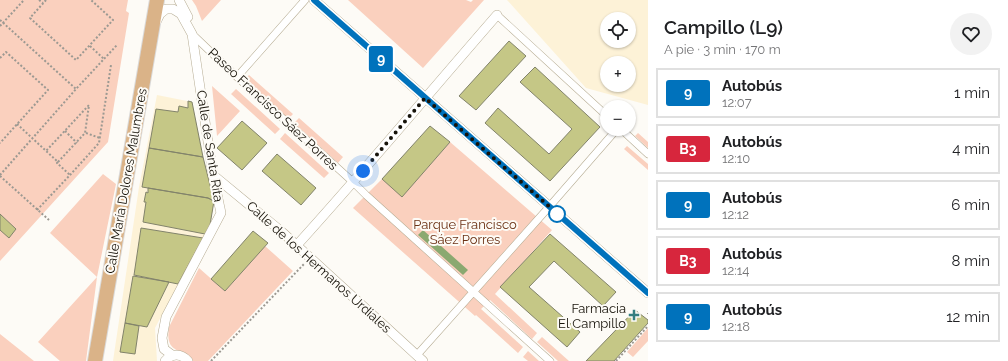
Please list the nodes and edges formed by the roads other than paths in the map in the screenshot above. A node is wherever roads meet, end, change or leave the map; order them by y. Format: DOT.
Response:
graph roads {
  1 [pos="157,0"];
  2 [pos="179,0"];
  3 [pos="305,0"];
  4 [pos="314,0"];
  5 [pos="497,15"];
  6 [pos="152,32"];
  7 [pos="192,34"];
  8 [pos="237,77"];
  9 [pos="425,98"];
  10 [pos="600,110"];
  11 [pos="611,136"];
  12 [pos="629,136"];
  13 [pos="648,154"];
  14 [pos="213,175"];
  15 [pos="353,182"];
  16 [pos="549,206"];
  17 [pos="297,245"];
  18 [pos="474,292"];
  19 [pos="648,294"];
  20 [pos="168,358"];
  21 [pos="420,358"];
  22 [pos="95,361"];
  23 [pos="188,361"];
  24 [pos="550,361"];
  1 -- 6 [label="main road, Calle María Dolores Malumbres"];
  2 -- 7 [label="street"];
  3 -- 8 [label="street"];
  4 -- 9 [label="street"];
  5 -- 9 [label="street"];
  5 -- 10 [label="street"];
  6 -- 7 [label="street, Calle de Santa Rita"];
  6 -- 22 [label="main road, Calle María Dolores Malumbres"];
  7 -- 8 [label="street, Paseo Francisco Sáez Porres"];
  7 -- 14 [label="street, Calle de Santa Rita"];
  8 -- 15 [label="street, Paseo Francisco Sáez Porres"];
  9 -- 15 [label="street"];
  9 -- 16 [label="street"];
  11 -- 16 [label="street"];
  12 -- 13 [label="street"];
  14 -- 17 [label="street, Calle de los Hermanos Urdiales"];
  14 -- 20 [label="street, Calle de Santa Rita"];
  15 -- 17 [label="street"];
  15 -- 18 [label="street, Paseo Francisco Sáez Porres"];
  16 -- 18 [label="street"];
  16 -- 19 [label="street"];
  17 -- 21 [label="street, Calle de los Hermanos Urdiales"];
  18 -- 21 [label="street"];
  18 -- 24 [label="street, Paseo Francisco Sáez Porres"];
  20 -- 23 [label="street"];
}
